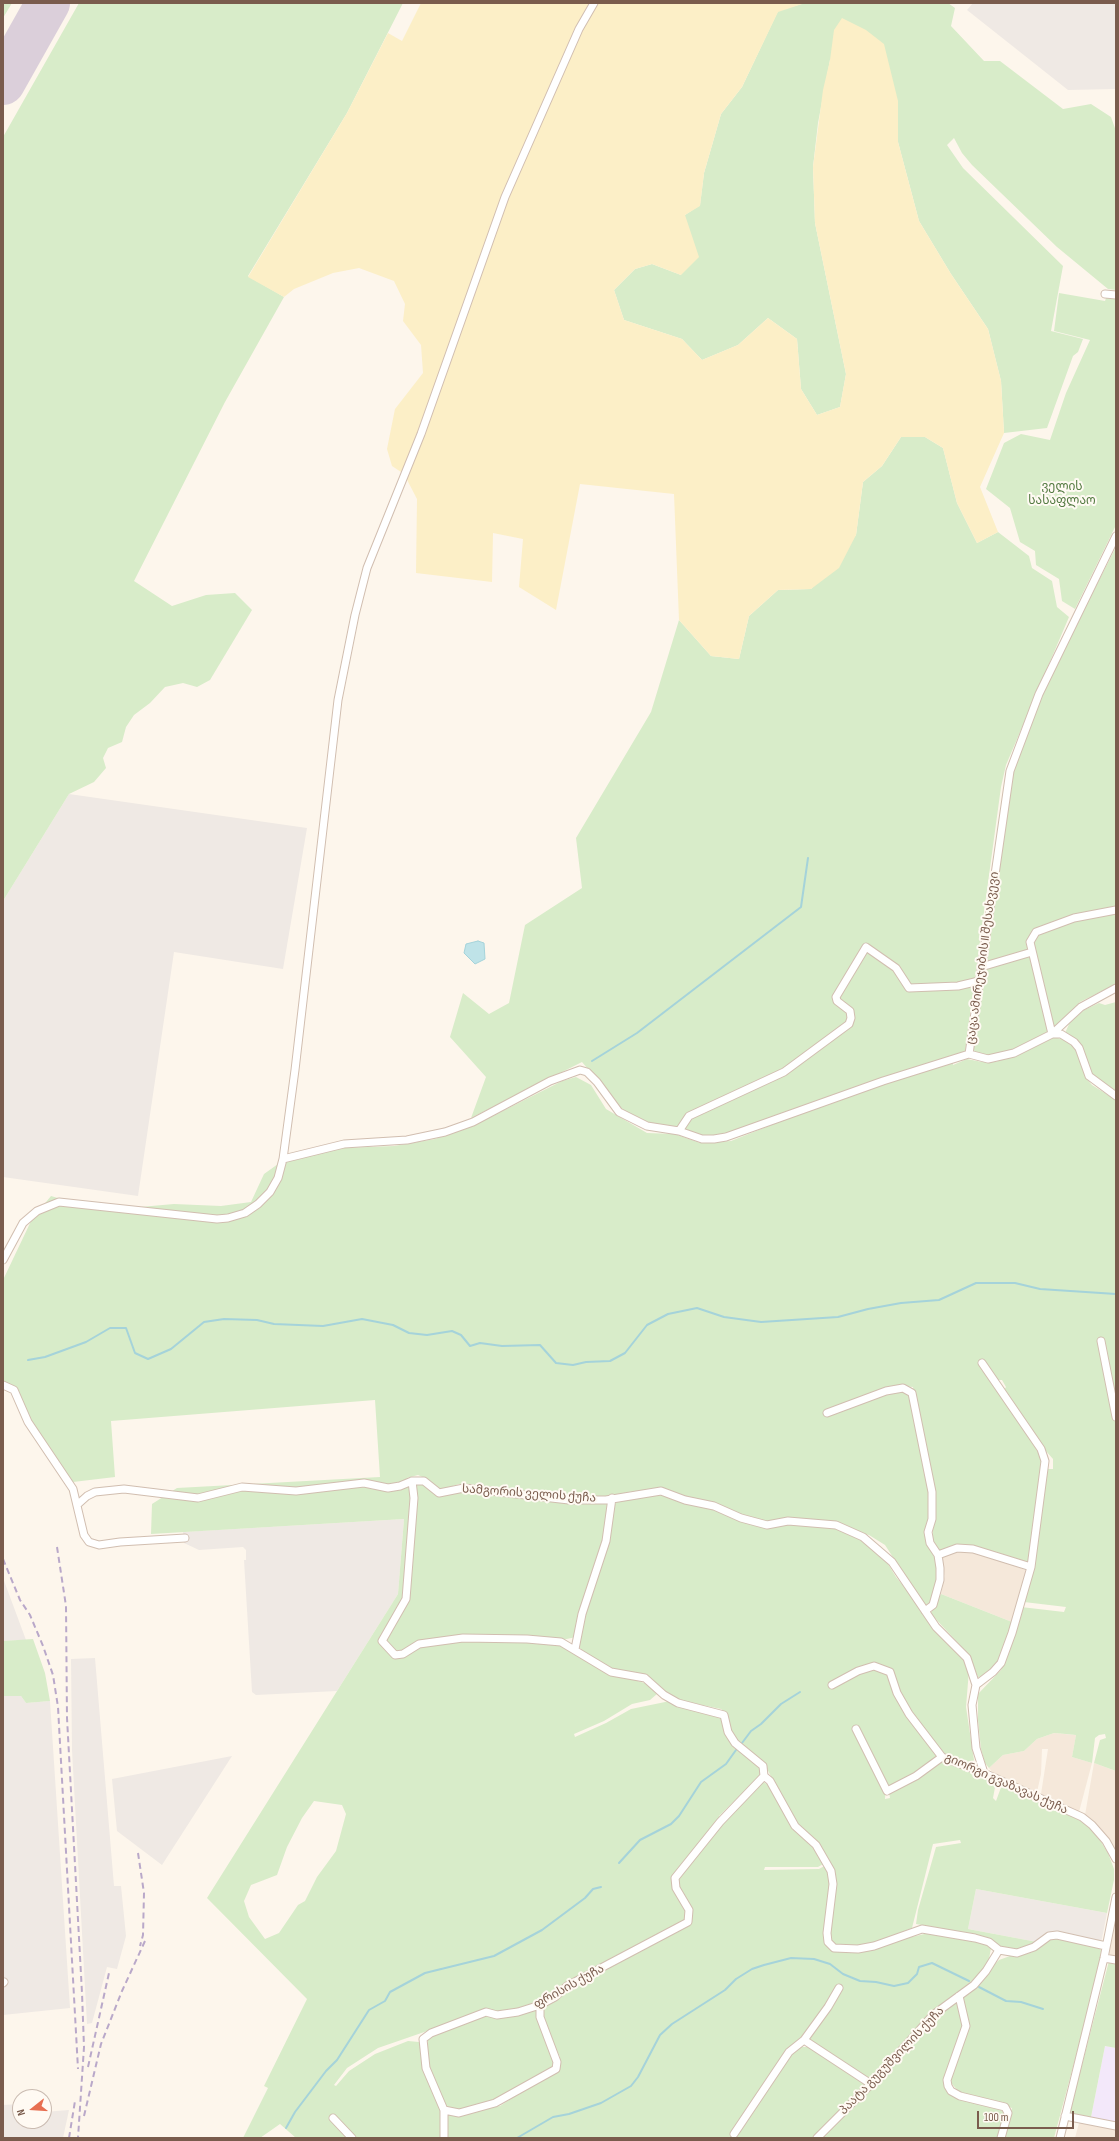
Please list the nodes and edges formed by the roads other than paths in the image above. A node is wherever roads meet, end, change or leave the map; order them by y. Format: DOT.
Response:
graph roads {
  1 [pos="594,3"];
  2 [pos="1105,294"];
  3 [pos="1116,294"];
  4 [pos="1116,536"];
  5 [pos="1116,910"];
  6 [pos="1032,952"];
  7 [pos="981,967"];
  8 [pos="979,981"];
  9 [pos="1116,988"];
  10 [pos="1052,1034"];
  11 [pos="969,1054"];
  12 [pos="1116,1096"];
  13 [pos="679,1131"];
  14 [pos="283,1159"];
  15 [pos="3,1260"];
  16 [pos="1101,1341"];
  17 [pos="982,1363"];
  18 [pos="3,1385"];
  19 [pos="827,1413"];
  20 [pos="1116,1417"];
  21 [pos="412,1481"];
  22 [pos="612,1498"];
  23 [pos="78,1505"];
  24 [pos="185,1538"];
  25 [pos="938,1555"];
  26 [pos="1031,1567"];
  27 [pos="925,1611"];
  28 [pos="574,1649"];
  29 [pos="832,1685"];
  30 [pos="976,1685"];
  31 [pos="856,1729"];
  32 [pos="942,1757"];
  33 [pos="984,1773"];
  34 [pos="764,1776"];
  35 [pos="1116,1859"];
  36 [pos="1116,1897"];
  37 [pos="1106,1946"];
  38 [pos="999,1950"];
  39 [pos="1104,1958"];
  40 [pos="1116,1960"];
  41 [pos="839,1988"];
  42 [pos="958,1996"];
  43 [pos="540,2005"];
  44 [pos="804,2040"];
  45 [pos="871,2084"];
  46 [pos="444,2110"];
  47 [pos="1065,2116"];
  48 [pos="333,2118"];
  49 [pos="1116,2126"];
  50 [pos="734,2134"];
  51 [pos="352,2138"];
  52 [pos="444,2138"];
  53 [pos="817,2138"];
  54 [pos="1000,2138"];
  55 [pos="1060,2138"];
  1 -- 14 [label="street"];
  2 -- 3 [label="street"];
  4 -- 7 [label="street, ცაცა ამირეჯიბის II შესახვევი"];
  5 -- 6 [label="street"];
  6 -- 7 [label="street"];
  6 -- 10 [label="street"];
  7 -- 8 [label="street, ცაცა ამირეჯიბის II შესახვევი"];
  8 -- 11 [label="street, ცაცა ამირეჯიბის II შესახვევი"];
  8 -- 13 [label="street"];
  9 -- 10 [label="street"];
  10 -- 11 [label="street"];
  10 -- 12 [label="street"];
  11 -- 13 [label="street, ცაცა ამირეჯიბის II შესახვევი"];
  13 -- 14 [label="street, ცაცა ამირეჯიბის II შესახვევი"];
  14 -- 15 [label="street"];
  16 -- 20 [label="street"];
  17 -- 26 [label="street"];
  18 -- 23 [label="street"];
  19 -- 25 [label="street"];
  21 -- 22 [label="street, სამგორის ველის ქუჩა"];
  21 -- 23 [label="street"];
  21 -- 28 [label="street"];
  22 -- 27 [label="street, სამგორის ველის ქუჩა"];
  22 -- 28 [label="street"];
  23 -- 24 [label="street"];
  25 -- 26 [label="street"];
  25 -- 27 [label="street"];
  26 -- 30 [label="street"];
  27 -- 30 [label="street, სამგორის ველის ქუჩა"];
  28 -- 34 [label="street"];
  29 -- 32 [label="street, გიორგი გვაზავას ქუჩა"];
  30 -- 33 [label="street"];
  31 -- 32 [label="street"];
  32 -- 33 [label="street, გიორგი გვაზავას ქუჩა"];
  33 -- 35 [label="street, გიორგი გვაზავას ქუჩა"];
  34 -- 38 [label="street"];
  34 -- 43 [label="street, ფრისის ქუჩა"];
  36 -- 37 [label="street"];
  37 -- 38 [label="street"];
  37 -- 39 [label="street"];
  38 -- 42 [label="street, პაატა გუგუშვილის ქუჩა"];
  39 -- 40 [label="street"];
  39 -- 47 [label="street"];
  41 -- 44 [label="street"];
  42 -- 45 [label="street, პაატა გუგუშვილის ქუჩა"];
  42 -- 54 [label="street"];
  43 -- 46 [label="street"];
  43 -- 46 [label="street, ფრისის ქუჩა"];
  44 -- 45 [label="street"];
  44 -- 50 [label="street"];
  45 -- 53 [label="street, პაატა გუგუშვილის ქუჩა"];
  46 -- 52 [label="street, ფრისის ქუჩა"];
  47 -- 49 [label="street"];
  47 -- 55 [label="street"];
  48 -- 51 [label="street"];
}
